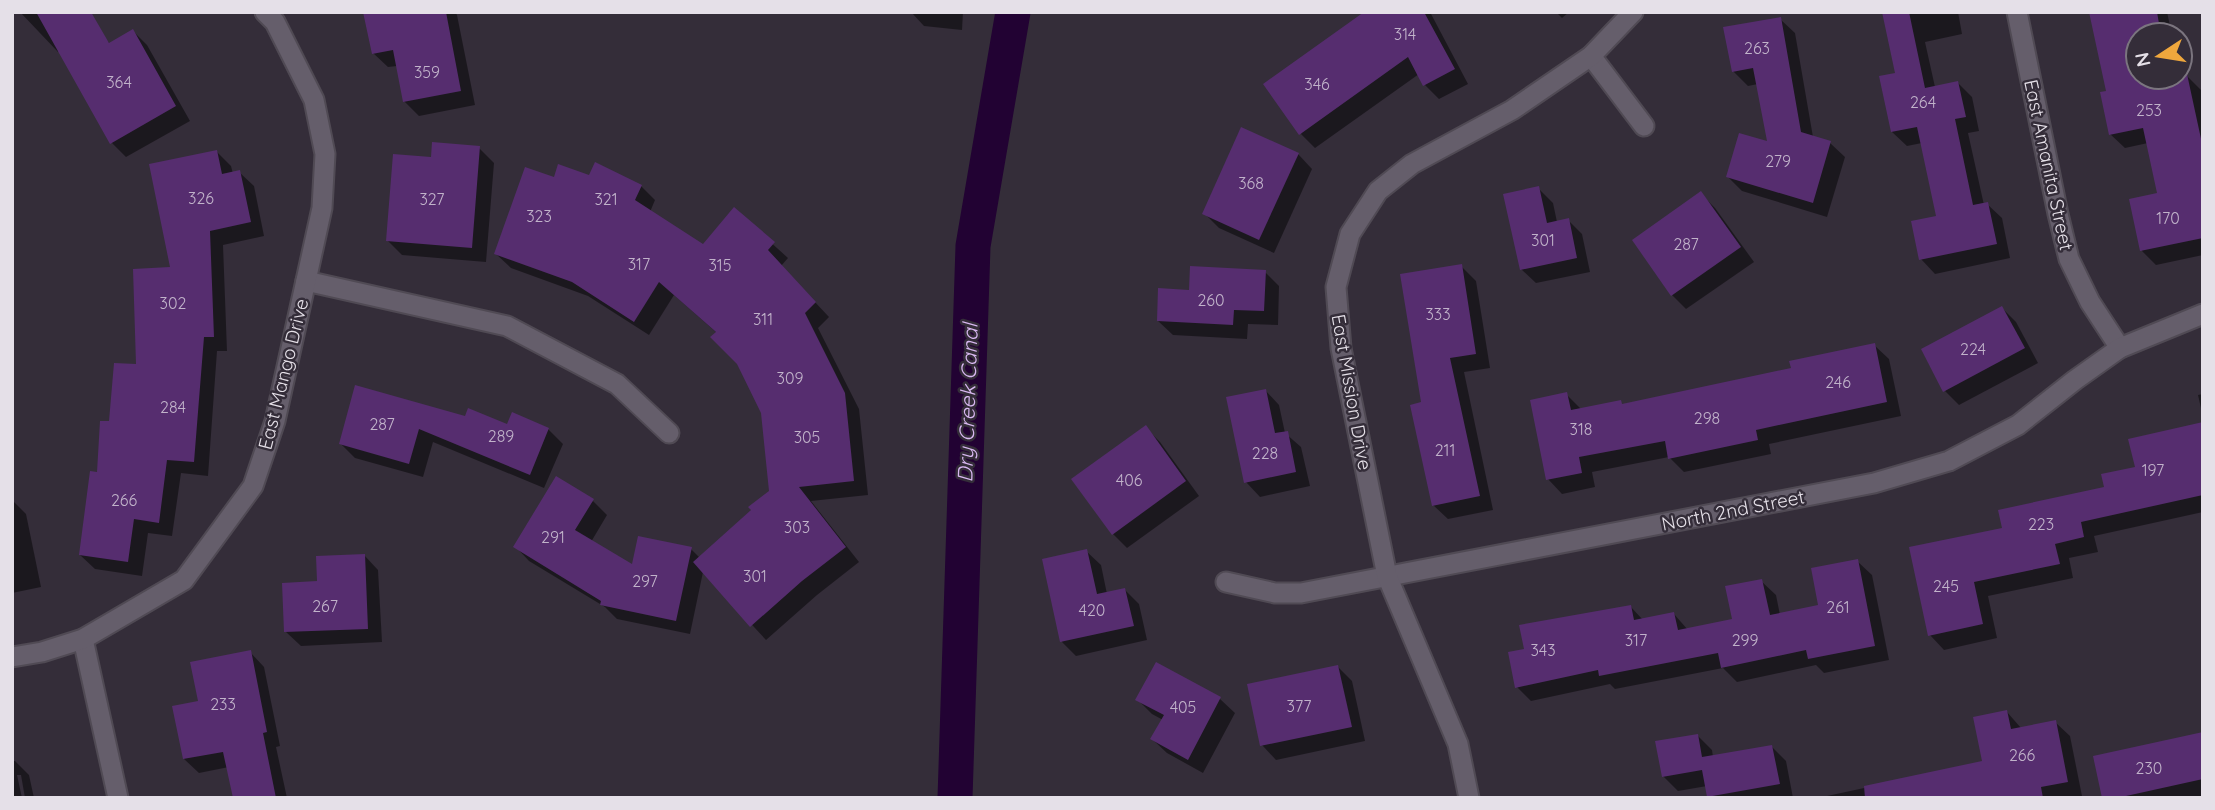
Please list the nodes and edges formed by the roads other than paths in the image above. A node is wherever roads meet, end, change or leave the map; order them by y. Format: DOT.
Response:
graph roads {
  1 [pos="1633,12"];
  2 [pos="2017,12"];
  3 [pos="274,16"];
  4 [pos="1591,56"];
  5 [pos="1644,126"];
  6 [pos="306,281"];
  7 [pos="2203,314"];
  8 [pos="2120,348"];
  9 [pos="669,433"];
  10 [pos="1387,576"];
  11 [pos="1226,582"];
  12 [pos="83,639"];
  13 [pos="12,657"];
  14 [pos="118,798"];
  15 [pos="1469,798"];
  1 -- 4 [label="street, East Mission Drive"];
  2 -- 8 [label="street, East Amanita Street"];
  3 -- 6 [label="street, East Mango Drive"];
  4 -- 5 [label="street"];
  4 -- 10 [label="street, East Mission Drive"];
  6 -- 9 [label="street"];
  6 -- 12 [label="street, East Mango Drive"];
  7 -- 8 [label="street, North 2nd Street"];
  8 -- 10 [label="street, North 2nd Street"];
  10 -- 11 [label="street, North 2nd Street"];
  10 -- 15 [label="street, East Mission Drive"];
  12 -- 13 [label="street, East Mango Drive"];
  12 -- 14 [label="street"];
}
